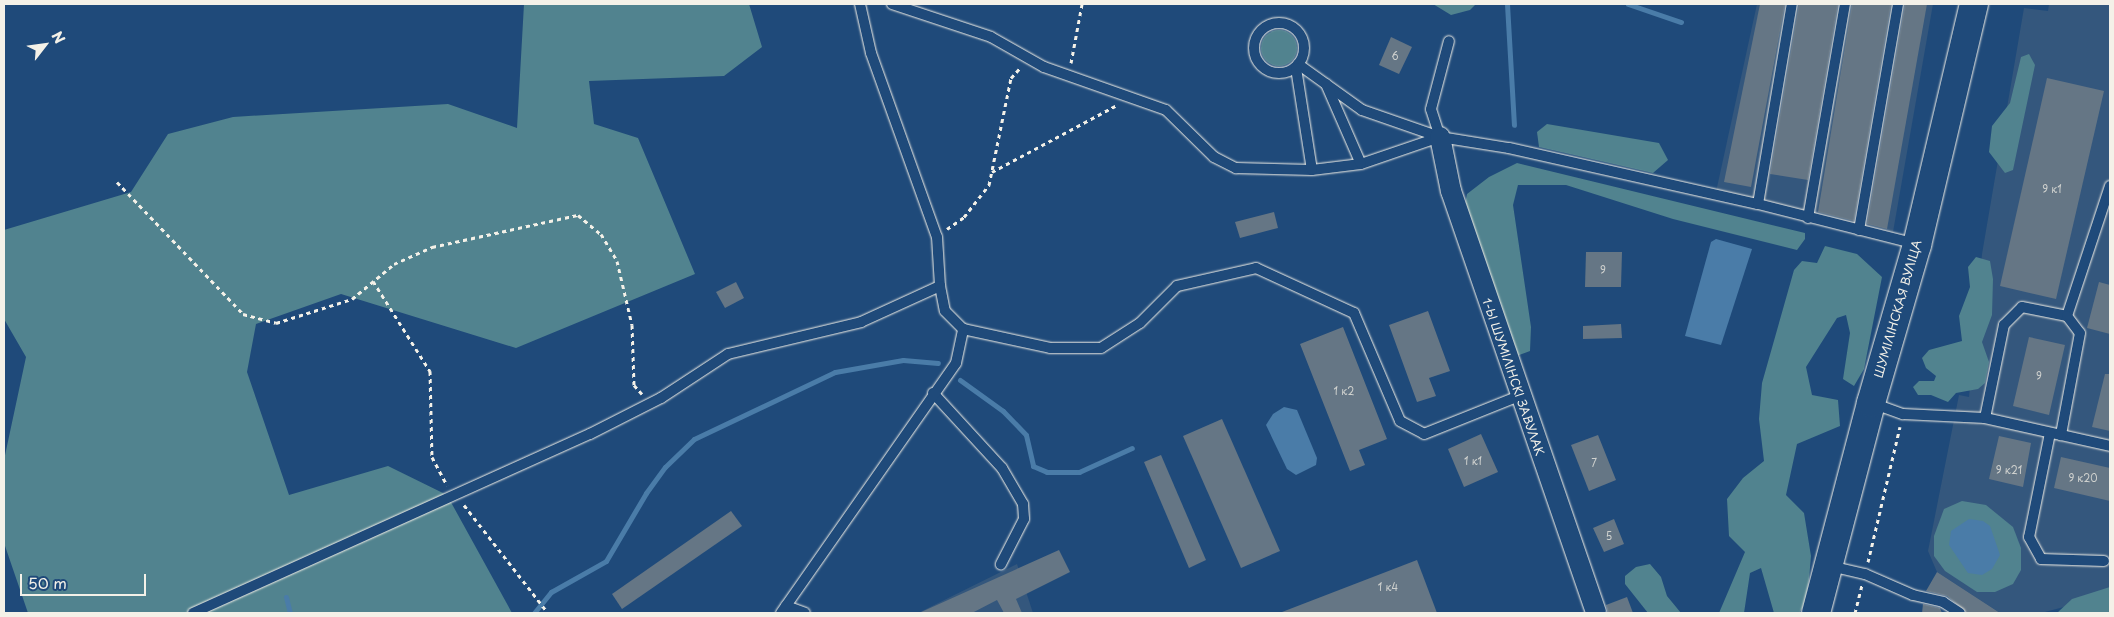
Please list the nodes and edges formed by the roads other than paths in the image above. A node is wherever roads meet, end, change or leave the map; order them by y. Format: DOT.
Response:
graph roads {
  1 [pos="860,4"];
  2 [pos="892,4"];
  3 [pos="1792,4"];
  4 [pos="1846,4"];
  5 [pos="1898,4"];
  6 [pos="1974,4"];
  7 [pos="1449,41"];
  8 [pos="1297,66"];
  9 [pos="1326,84"];
  10 [pos="1440,137"];
  11 [pos="1361,164"];
  12 [pos="1312,170"];
  13 [pos="2110,186"];
  14 [pos="1758,204"];
  15 [pos="1808,218"];
  16 [pos="1859,230"];
  17 [pos="1918,245"];
  18 [pos="940,286"];
  19 [pos="2068,316"];
  20 [pos="963,328"];
  21 [pos="932,393"];
  22 [pos="1519,396"];
  23 [pos="1871,403"];
  24 [pos="1985,418"];
  25 [pos="2050,433"];
  26 [pos="2061,435"];
  27 [pos="2110,446"];
  28 [pos="2104,562"];
  29 [pos="1002,564"];
  30 [pos="1830,566"];
  31 [pos="783,610"];
  32 [pos="193,613"];
  33 [pos="805,613"];
  34 [pos="1596,613"];
  35 [pos="1816,613"];
  36 [pos="1960,613"];
  1 -- 18 [label="lane"];
  2 -- 12 [label="lane"];
  3 -- 14 [label="lane"];
  4 -- 15 [label="lane"];
  5 -- 16 [label="lane"];
  6 -- 17 [label="main road, ШУМІЛІНСКАЯ ВУЛІЦА"];
  7 -- 10 [label="lane"];
  8 -- 8 [label="lane"];
  8 -- 9 [label="lane"];
  8 -- 12 [label="lane"];
  9 -- 10 [label="lane"];
  9 -- 11 [label="lane"];
  10 -- 11 [label="lane"];
  10 -- 14 [label="lane"];
  10 -- 22 [label="street, 1-Ы ШУМІЛІНСКІ ЗАВУЛАК"];
  11 -- 12 [label="lane"];
  13 -- 19 [label="lane"];
  14 -- 15 [label="lane"];
  15 -- 16 [label="lane"];
  16 -- 17 [label="lane"];
  17 -- 23 [label="main road, ШУМІЛІНСКАЯ ВУЛІЦА"];
  18 -- 20 [label="lane"];
  18 -- 32 [label="lane"];
  19 -- 24 [label="lane"];
  19 -- 26 [label="lane"];
  20 -- 21 [label="lane"];
  20 -- 22 [label="lane"];
  21 -- 29 [label="lane"];
  21 -- 31 [label="lane"];
  22 -- 34 [label="street, 1-Ы ШУМІЛІНСКІ ЗАВУЛАК"];
  23 -- 24 [label="lane"];
  23 -- 30 [label="main road, ШУМІЛІНСКАЯ ВУЛІЦА"];
  24 -- 25 [label="lane"];
  25 -- 26 [label="lane"];
  25 -- 28 [label="lane"];
  26 -- 27 [label="lane"];
  30 -- 35 [label="main road, ШУМІЛІНСКАЯ ВУЛІЦА"];
  30 -- 36 [label="lane"];
  31 -- 33 [label="lane"];
}
